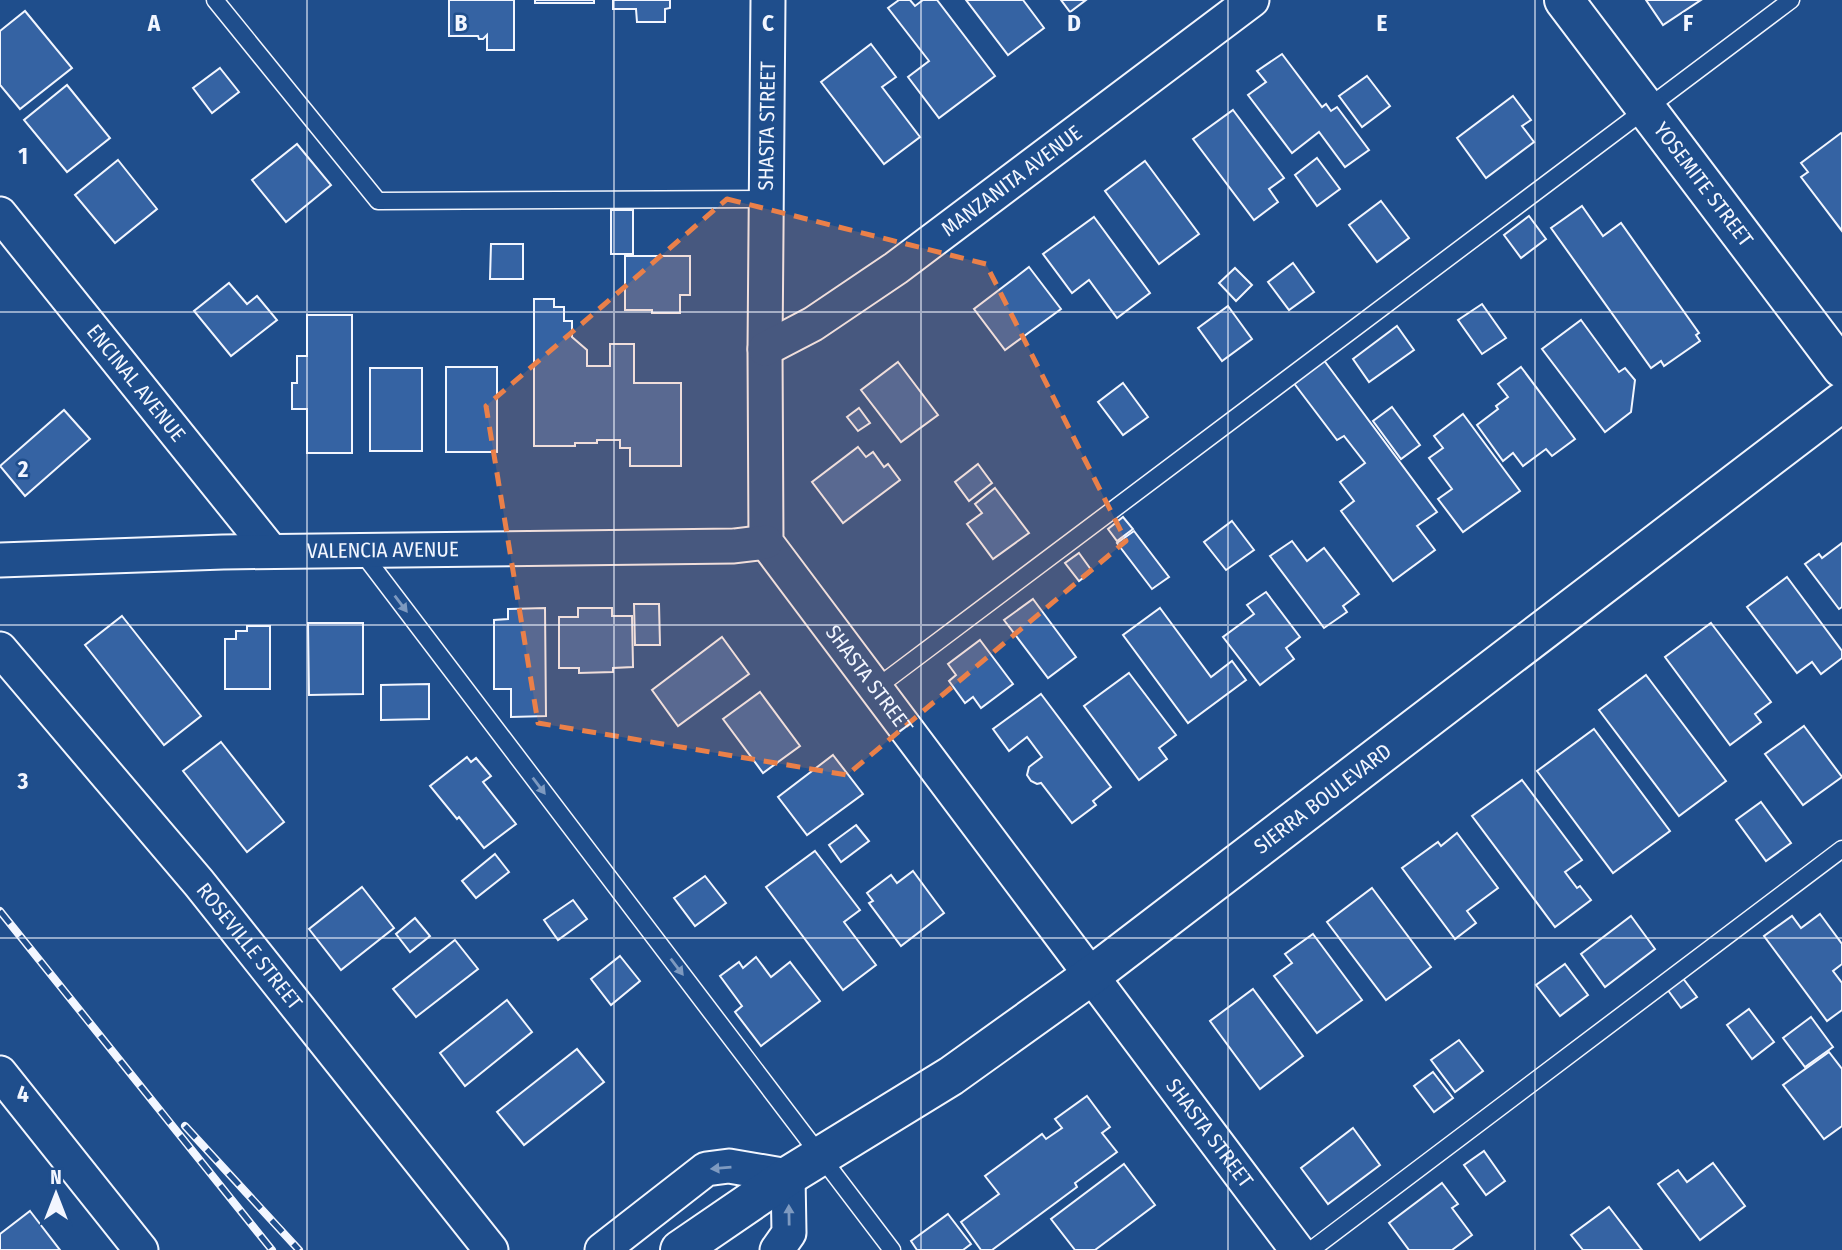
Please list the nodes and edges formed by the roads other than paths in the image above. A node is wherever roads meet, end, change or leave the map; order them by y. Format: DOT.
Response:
graph roads {
  1 [pos="215,0"];
  2 [pos="768,0"];
  3 [pos="1252,0"];
  4 [pos="1564,0"];
  5 [pos="1791,0"];
  6 [pos="1647,108"];
  7 [pos="766,200"];
  8 [pos="0,214"];
  9 [pos="765,349"];
  10 [pos="1842,368"];
  11 [pos="1842,402"];
  12 [pos="766,542"];
  13 [pos="360,550"];
  14 [pos="271,551"];
  15 [pos="0,560"];
  16 [pos="0,649"];
  17 [pos="876,688"];
  18 [pos="1842,849"];
  19 [pos="1092,975"];
  20 [pos="0,1073"];
  21 [pos="821,1156"];
  22 [pos="788,1176"];
  23 [pos="141,1250"];
  24 [pos="491,1250"];
  25 [pos="602,1250"];
  26 [pos="680,1250"];
  27 [pos="777,1250"];
  28 [pos="892,1250"];
  29 [pos="1297,1250"];
  30 [pos="1311,1250"];
  1 -- 7 [label="lane"];
  2 -- 7 [label="street, SHASTA STREET"];
  3 -- 9 [label="street, MANZANITA AVENUE"];
  4 -- 6 [label="street, YOSEMITE STREET"];
  5 -- 6 [label="lane"];
  6 -- 10 [label="street, YOSEMITE STREET"];
  6 -- 17 [label="lane"];
  7 -- 9 [label="street, SHASTA STREET"];
  8 -- 14 [label="street, ENCINAL AVENUE"];
  9 -- 12 [label="street, SHASTA STREET"];
  11 -- 19 [label="street, SIERRA BOULEVARD"];
  12 -- 13 [label="street, VALENCIA AVENUE"];
  12 -- 17 [label="street, SHASTA STREET"];
  13 -- 14 [label="street, VALENCIA AVENUE"];
  13 -- 21 [label="lane, one-way"];
  14 -- 15 [label="street, VALENCIA AVENUE"];
  16 -- 24 [label="street, ROSEVILLE STREET"];
  17 -- 19 [label="street, SHASTA STREET"];
  18 -- 30 [label="lane"];
  19 -- 21 [label="street, SIERRA BOULEVARD"];
  19 -- 29 [label="street, SHASTA STREET"];
  20 -- 23 [label="street"];
  21 -- 22 [label="street, SIERRA BOULEVARD"];
  21 -- 28 [label="lane"];
  22 -- 25 [label="street, one-way"];
  22 -- 26 [label="street, SIERRA BOULEVARD"];
  27 -- 22 [label="street, one-way"];
}
